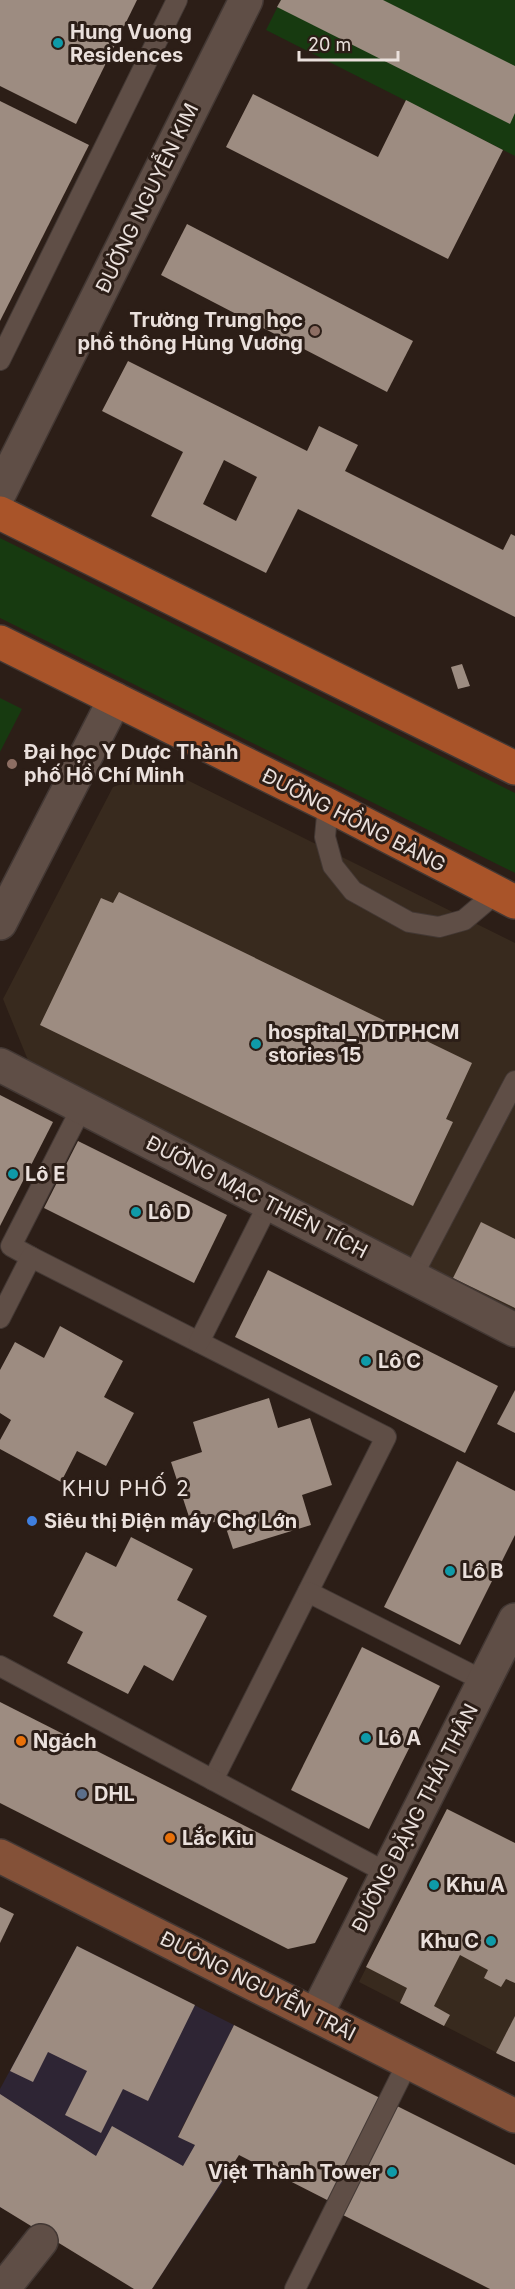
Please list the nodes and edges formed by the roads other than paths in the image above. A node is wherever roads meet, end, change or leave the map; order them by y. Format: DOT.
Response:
graph roads {
  1 [pos="177,0"];
  2 [pos="246,0"];
  3 [pos="0,360"];
  4 [pos="0,492"];
  5 [pos="0,513"];
  6 [pos="0,642"];
  7 [pos="115,699"];
  8 [pos="515,768"];
  9 [pos="328,805"];
  10 [pos="506,898"];
  11 [pos="0,922"];
  12 [pos="0,1065"];
  13 [pos="515,1081"];
  14 [pos="82,1107"];
  15 [pos="269,1203"];
  16 [pos="31,1257"];
  17 [pos="412,1277"];
  18 [pos="0,1318"];
  19 [pos="515,1330"];
  20 [pos="199,1341"];
  21 [pos="308,1592"];
  22 [pos="515,1620"];
  23 [pos="507,1654"];
  24 [pos="0,1666"];
  25 [pos="484,1681"];
  26 [pos="213,1780"];
  27 [pos="0,1856"];
  28 [pos="387,1873"];
  29 [pos="316,2015"];
  30 [pos="408,2062"];
  31 [pos="515,2116"];
  32 [pos="41,2241"];
  33 [pos="3,2289"];
  34 [pos="295,2289"];
  1 -- 3 [label="lane"];
  2 -- 4 [label="street, ĐƯỜNG NGUYỄN KIM"];
  5 -- 8 [label="main road"];
  6 -- 7 [label="main road, ĐƯỜNG HỒNG BÀNG"];
  7 -- 9 [label="main road, ĐƯỜNG HỒNG BÀNG"];
  7 -- 11 [label="street"];
  9 -- 10 [label="main road, ĐƯỜNG HỒNG BÀNG"];
  9 -- 10 [label="lane"];
  12 -- 14 [label="street, ĐƯỜNG MẠC THIÊN TÍCH"];
  13 -- 17 [label="lane"];
  14 -- 15 [label="street, ĐƯỜNG MẠC THIÊN TÍCH"];
  14 -- 16 [label="lane"];
  15 -- 17 [label="street, ĐƯỜNG MẠC THIÊN TÍCH"];
  15 -- 20 [label="lane"];
  16 -- 18 [label="lane"];
  16 -- 20 [label="lane"];
  17 -- 19 [label="street, ĐƯỜNG MẠC THIÊN TÍCH"];
  20 -- 21 [label="lane"];
  21 -- 25 [label="lane"];
  21 -- 26 [label="lane"];
  22 -- 23 [label="street, ĐƯỜNG ĐẶNG THÁI THÂN"];
  23 -- 25 [label="street, ĐƯỜNG ĐẶNG THÁI THÂN"];
  24 -- 26 [label="lane"];
  25 -- 28 [label="street, ĐƯỜNG ĐẶNG THÁI THÂN"];
  26 -- 28 [label="lane"];
  27 -- 29 [label="main road, ĐƯỜNG NGUYỄN TRÃI"];
  28 -- 29 [label="street, ĐƯỜNG ĐẶNG THÁI THÂN"];
  29 -- 30 [label="main road, ĐƯỜNG NGUYỄN TRÃI"];
  30 -- 31 [label="main road, ĐƯỜNG NGUYỄN TRÃI"];
  30 -- 34 [label="lane"];
  32 -- 33 [label="street"];
}
